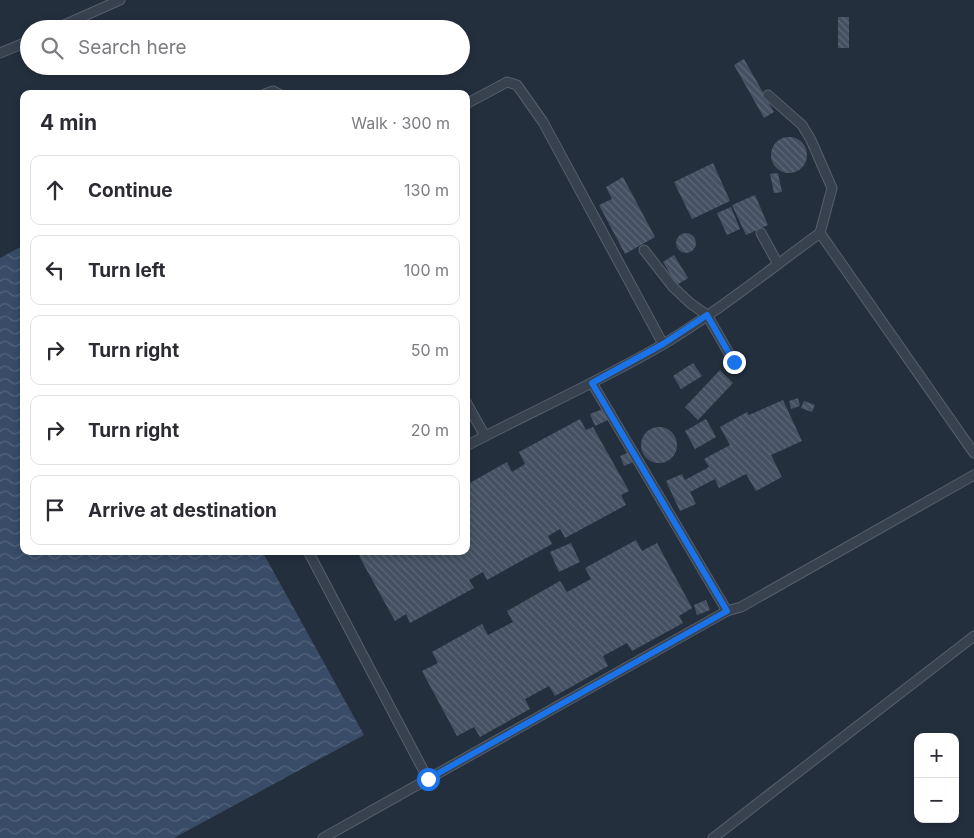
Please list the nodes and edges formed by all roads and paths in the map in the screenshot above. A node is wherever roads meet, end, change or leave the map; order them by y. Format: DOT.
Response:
graph roads {
  1 [pos="120,0"];
  2 [pos="75,20"];
  3 [pos="20,44"];
  4 [pos="0,53"];
  5 [pos="768,95"];
  6 [pos="470,102"];
  7 [pos="761,233"];
  8 [pos="820,234"];
  9 [pos="644,250"];
  10 [pos="778,264"];
  11 [pos="707,315"];
  12 [pos="663,344"];
  13 [pos="734,362"];
  14 [pos="592,383"];
  15 [pos="470,409"];
  16 [pos="485,436"];
  17 [pos="470,444"];
  18 [pos="974,453"];
  19 [pos="974,476"];
  20 [pos="310,555"];
  21 [pos="727,611"];
  22 [pos="974,636"];
  23 [pos="428,779"];
  24 [pos="322,838"];
  25 [pos="713,838"];
  1 -- 2 [label="lane"];
  3 -- 4 [label="lane"];
  5 -- 8 [label="lane"];
  6 -- 12 [label="lane"];
  7 -- 10 [label="lane"];
  8 -- 10 [label="lane"];
  8 -- 18 [label="lane"];
  9 -- 11 [label="lane"];
  10 -- 11 [label="lane"];
  11 -- 12 [label="lane"];
  11 -- 13 [label="lane"];
  12 -- 14 [label="lane"];
  14 -- 16 [label="lane"];
  14 -- 21 [label="lane"];
  15 -- 16 [label="lane"];
  16 -- 17 [label="lane"];
  19 -- 21 [label="lane"];
  20 -- 23 [label="lane"];
  21 -- 23 [label="lane"];
  22 -- 25 [label="lane"];
  23 -- 24 [label="lane"];
}
